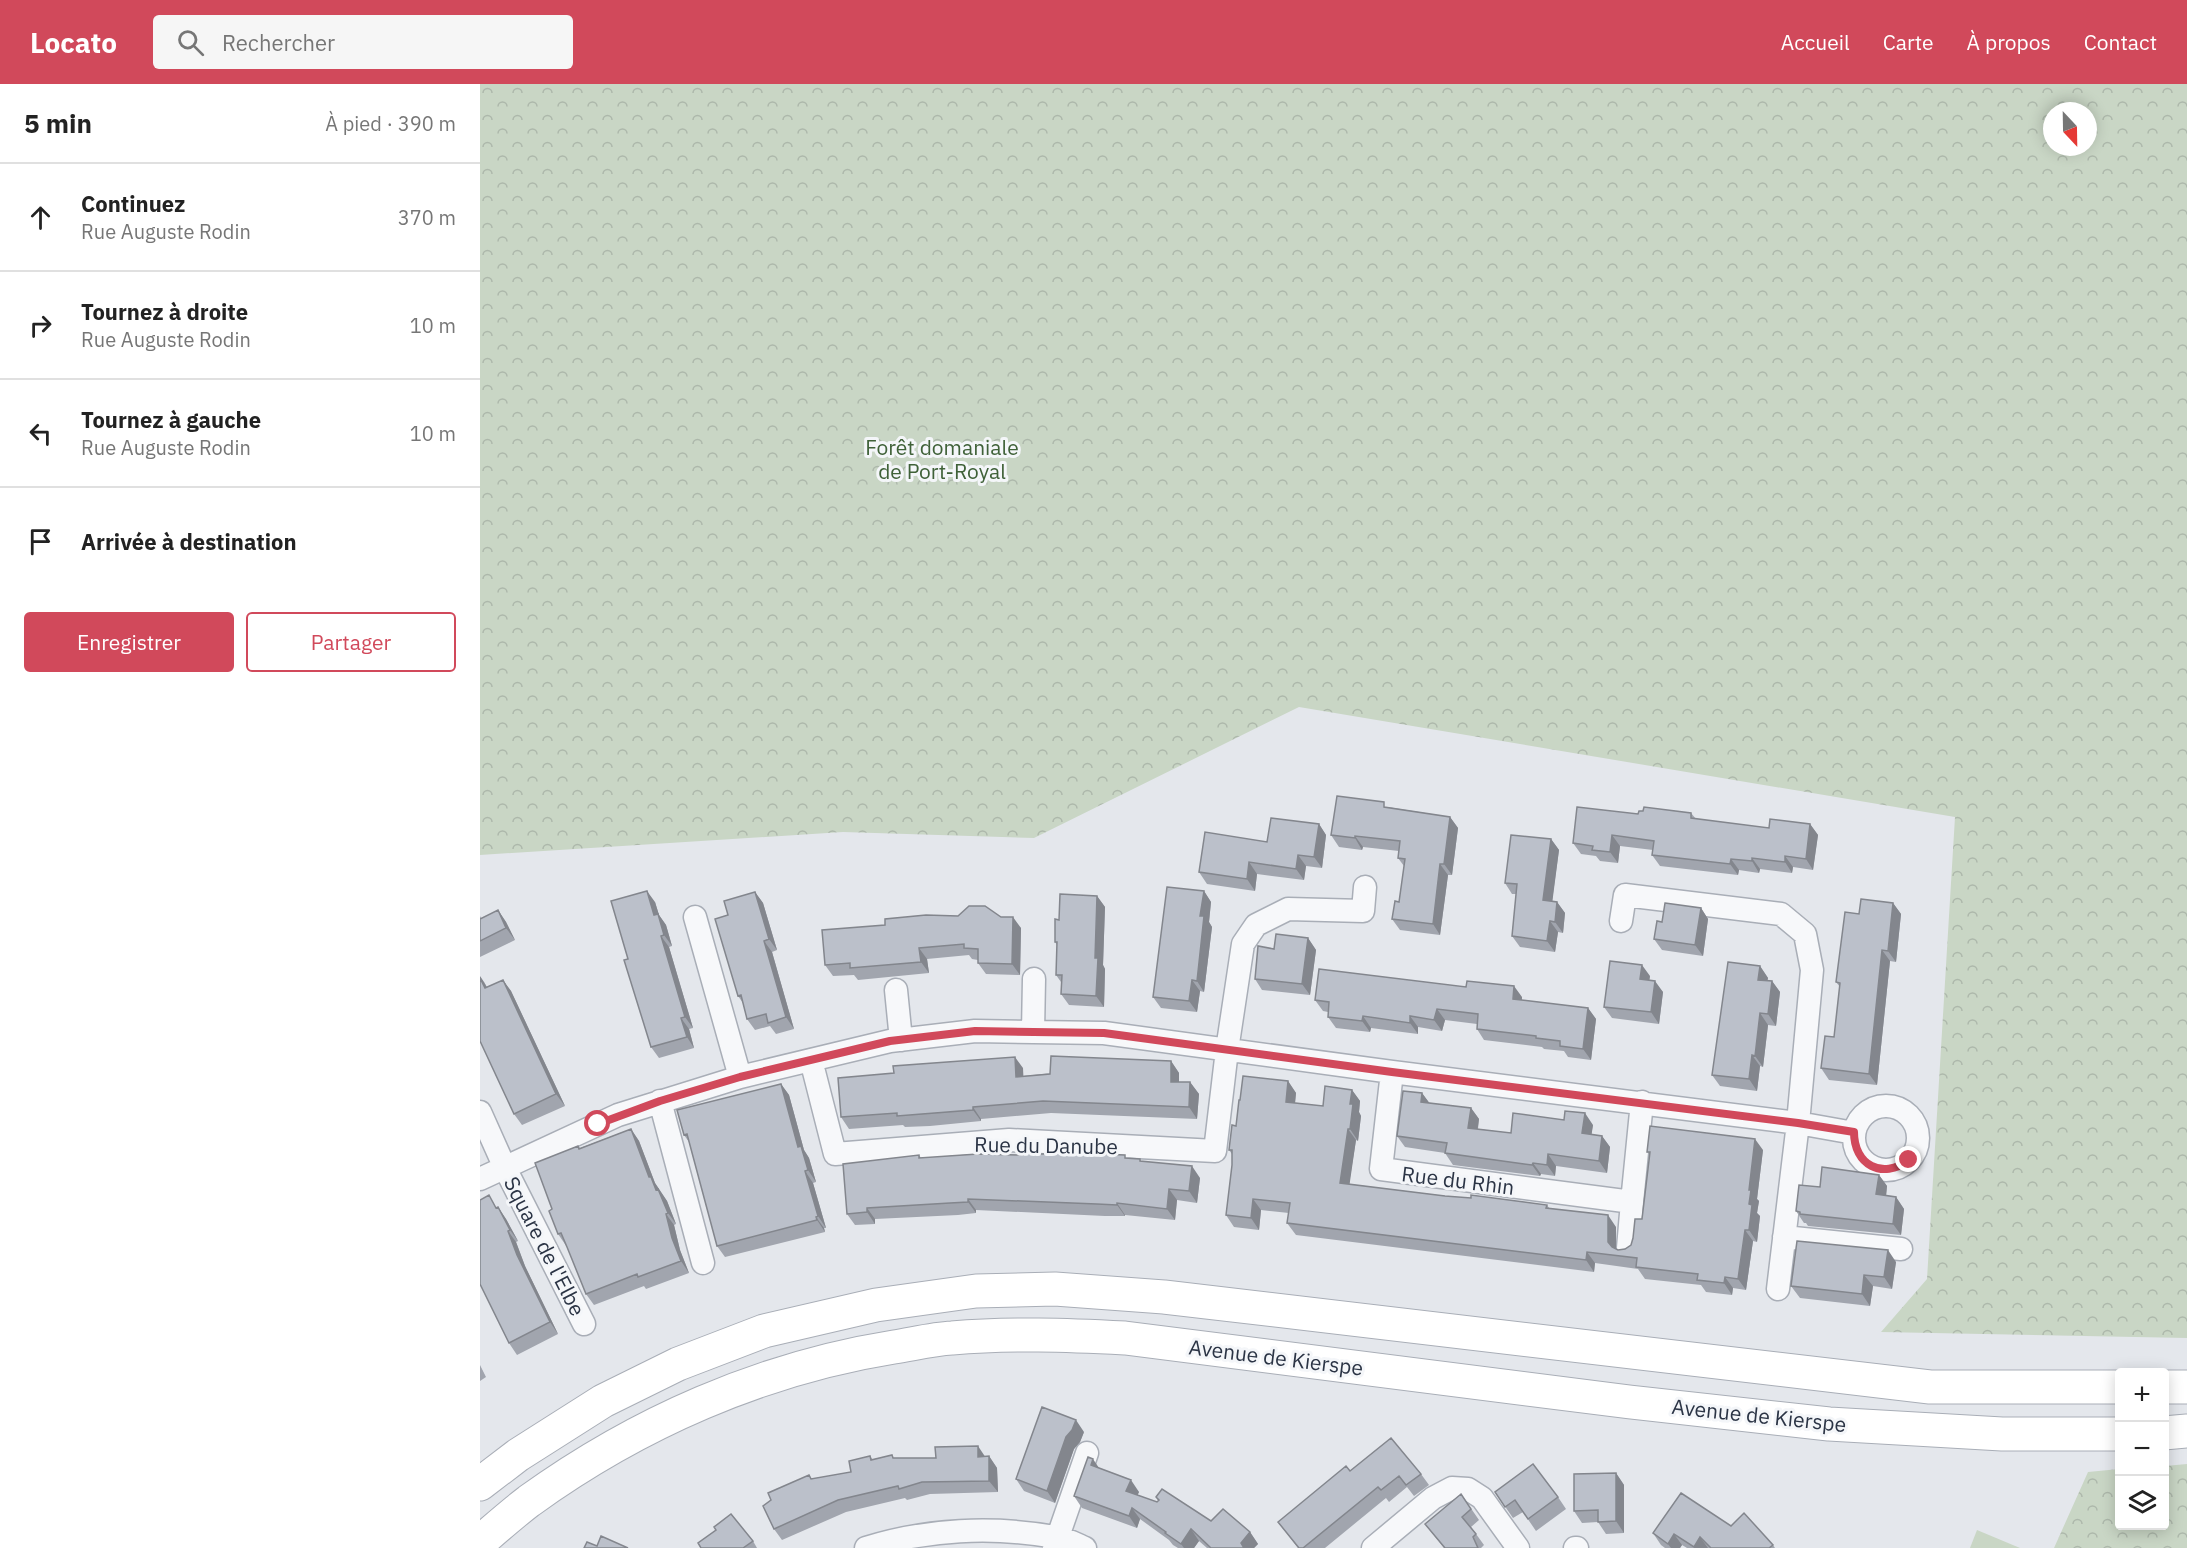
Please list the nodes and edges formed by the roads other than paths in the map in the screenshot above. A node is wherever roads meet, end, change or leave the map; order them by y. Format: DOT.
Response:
graph roads {
  1 [pos="1365,886"];
  2 [pos="695,917"];
  3 [pos="1621,921"];
  4 [pos="1034,979"];
  5 [pos="896,990"];
  6 [pos="1033,1032"];
  7 [pos="901,1040"];
  8 [pos="1227,1050"];
  9 [pos="811,1060"];
  10 [pos="1392,1072"];
  11 [pos="740,1077"];
  12 [pos="660,1101"];
  13 [pos="1642,1102"];
  14 [pos="480,1112"];
  15 [pos="1798,1123"];
  16 [pos="1854,1132"];
  17 [pos="505,1168"];
  18 [pos="480,1179"];
  19 [pos="1632,1202"];
  20 [pos="1784,1237"];
  21 [pos="1628,1248"];
  22 [pos="1901,1249"];
  23 [pos="702,1263"];
  24 [pos="1778,1289"];
  25 [pos="584,1324"];
  26 [pos="2115,1387"];
  27 [pos="2169,1387"];
  28 [pos="2187,1387"];
  29 [pos="2187,1431"];
  30 [pos="2169,1433"];
  31 [pos="2115,1434"];
  32 [pos="1087,1453"];
  33 [pos="480,1484"];
  34 [pos="480,1542"];
  35 [pos="1055,1542"];
  36 [pos="866,1548"];
  37 [pos="1085,1548"];
  38 [pos="1373,1548"];
  39 [pos="1518,1548"];
  1 -- 8 [label="street"];
  2 -- 11 [label="street"];
  3 -- 15 [label="street"];
  4 -- 6 [label="street"];
  5 -- 7 [label="street"];
  6 -- 7 [label="street"];
  6 -- 8 [label="street"];
  7 -- 9 [label="street"];
  8 -- 9 [label="street, Rue du Danube"];
  8 -- 10 [label="street"];
  9 -- 11 [label="street"];
  10 -- 13 [label="street"];
  10 -- 19 [label="street, Rue du Rhin"];
  11 -- 12 [label="street"];
  12 -- 17 [label="street"];
  12 -- 23 [label="street"];
  13 -- 15 [label="street"];
  13 -- 19 [label="street"];
  14 -- 17 [label="street, Square de l'Elbe"];
  15 -- 16 [label="street"];
  15 -- 20 [label="street"];
  17 -- 18 [label="street"];
  17 -- 25 [label="street, Square de l'Elbe"];
  19 -- 21 [label="street"];
  20 -- 22 [label="street"];
  20 -- 24 [label="street"];
  26 -- 33 [label="main road"];
  27 -- 28 [label="main road"];
  29 -- 30 [label="main road"];
  31 -- 34 [label="main road, Avenue de Kierspe"];
  32 -- 35 [label="street"];
  35 -- 36 [label="street"];
  35 -- 37 [label="street"];
  38 -- 39 [label="street"];
}
